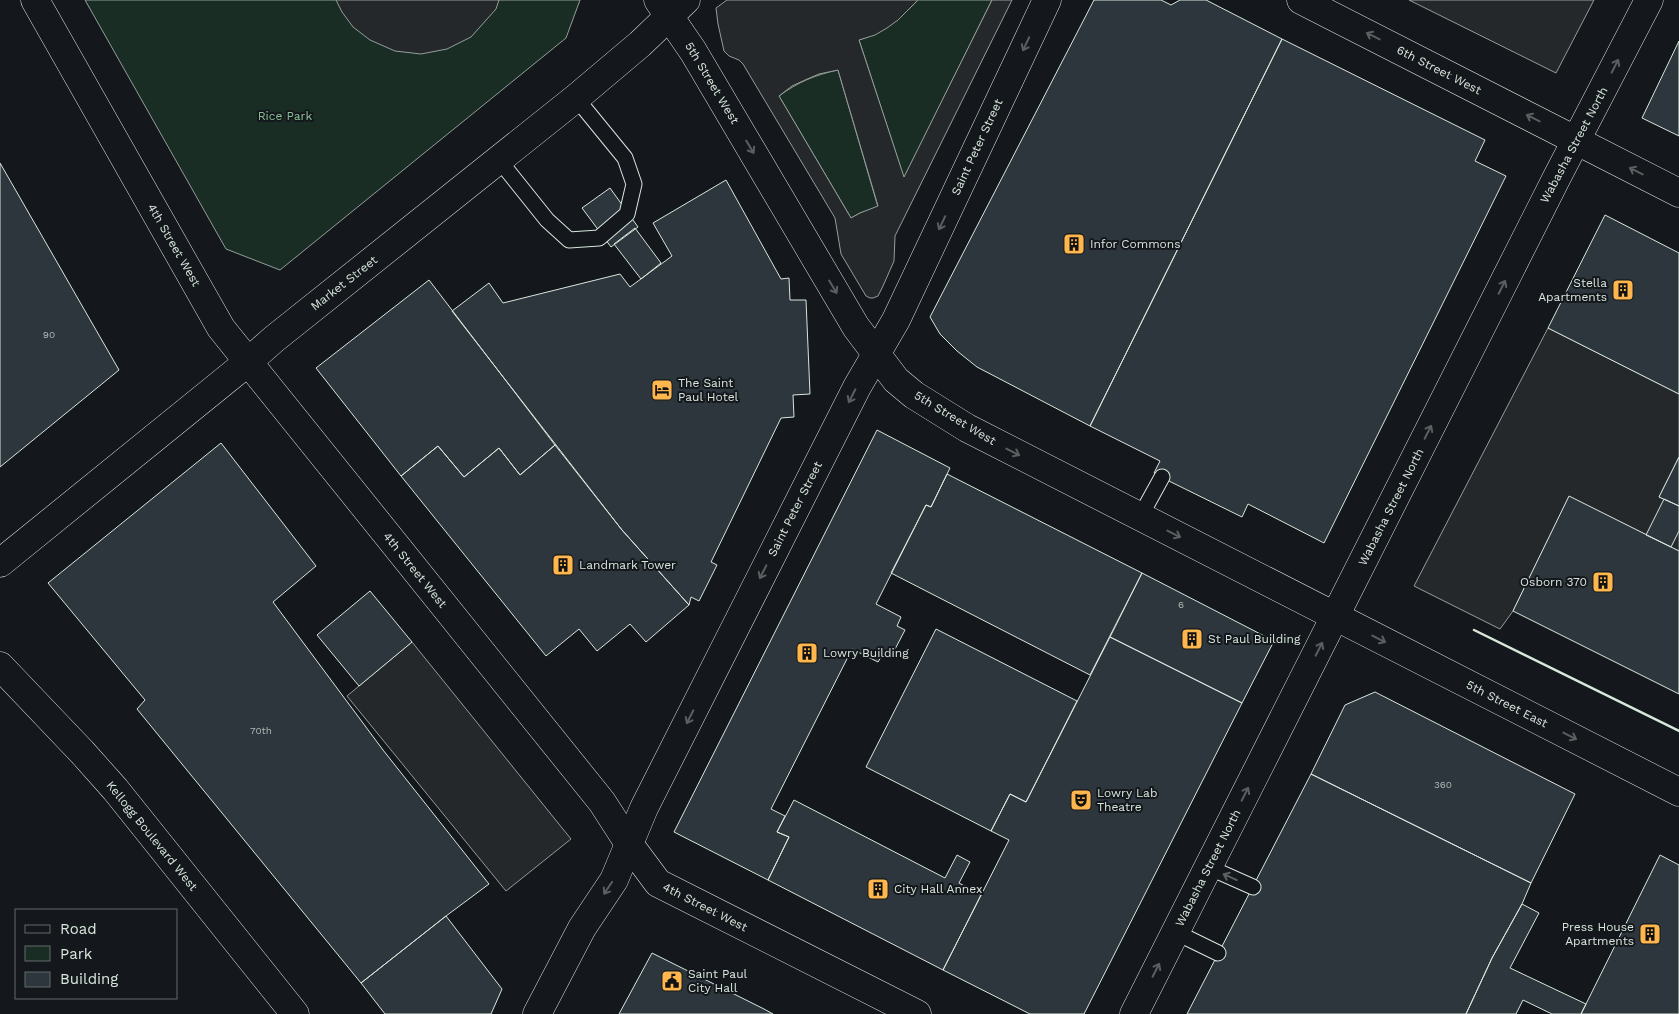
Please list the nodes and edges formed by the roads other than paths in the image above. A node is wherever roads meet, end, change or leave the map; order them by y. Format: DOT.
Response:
graph roads {
  1 [pos="35,0"];
  2 [pos="1301,0"];
  3 [pos="1649,0"];
  4 [pos="1047,1"];
  5 [pos="671,6"];
  6 [pos="576,98"];
  7 [pos="1576,140"];
  8 [pos="499,160"];
  9 [pos="1679,193"];
  10 [pos="876,353"];
  11 [pos="248,362"];
  12 [pos="1162,477"];
  13 [pos="1140,517"];
  14 [pos="0,563"];
  15 [pos="1336,616"];
  16 [pos="0,666"];
  17 [pos="1679,792"];
  18 [pos="629,844"];
  19 [pos="1208,867"];
  20 [pos="1252,887"];
  21 [pos="1175,932"];
  22 [pos="1218,953"];
  23 [pos="295,1014"];
  24 [pos="537,1014"];
  25 [pos="917,1014"];
  26 [pos="1134,1014"];
  1 -- 11 [label="street, 4th Street West"];
  7 -- 2 [label="street, 6th Street West, one-way"];
  7 -- 3 [label="street, Wabasha Street North, one-way"];
  4 -- 10 [label="street, Saint Peter Street, one-way"];
  5 -- 6 [label="street, Market Street"];
  5 -- 10 [label="street, 5th Street West, one-way"];
  6 -- 8 [label="street, Market Street"];
  6 -- 8 [label="lane"];
  9 -- 7 [label="street, 6th Street West, one-way"];
  15 -- 7 [label="street, Wabasha Street North, one-way"];
  8 -- 11 [label="street, Market Street"];
  10 -- 13 [label="street, 5th Street West, one-way"];
  10 -- 18 [label="street, Saint Peter Street, one-way"];
  11 -- 14 [label="street, Market Street"];
  11 -- 18 [label="street, 4th Street West"];
  12 -- 13 [label="lane"];
  13 -- 15 [label="street, 5th Street West, one-way"];
  15 -- 17 [label="street, 5th Street East, one-way"];
  19 -- 15 [label="street, Wabasha Street North, one-way"];
  16 -- 23 [label="street, Kellogg Boulevard West"];
  18 -- 24 [label="street, Saint Peter Street, one-way"];
  18 -- 25 [label="street, 4th Street West"];
  20 -- 19 [label="lane, one-way"];
  19 -- 21 [label="street, Wabasha Street North"];
  21 -- 22 [label="lane"];
  26 -- 21 [label="street, Wabasha Street North, one-way"];
}
